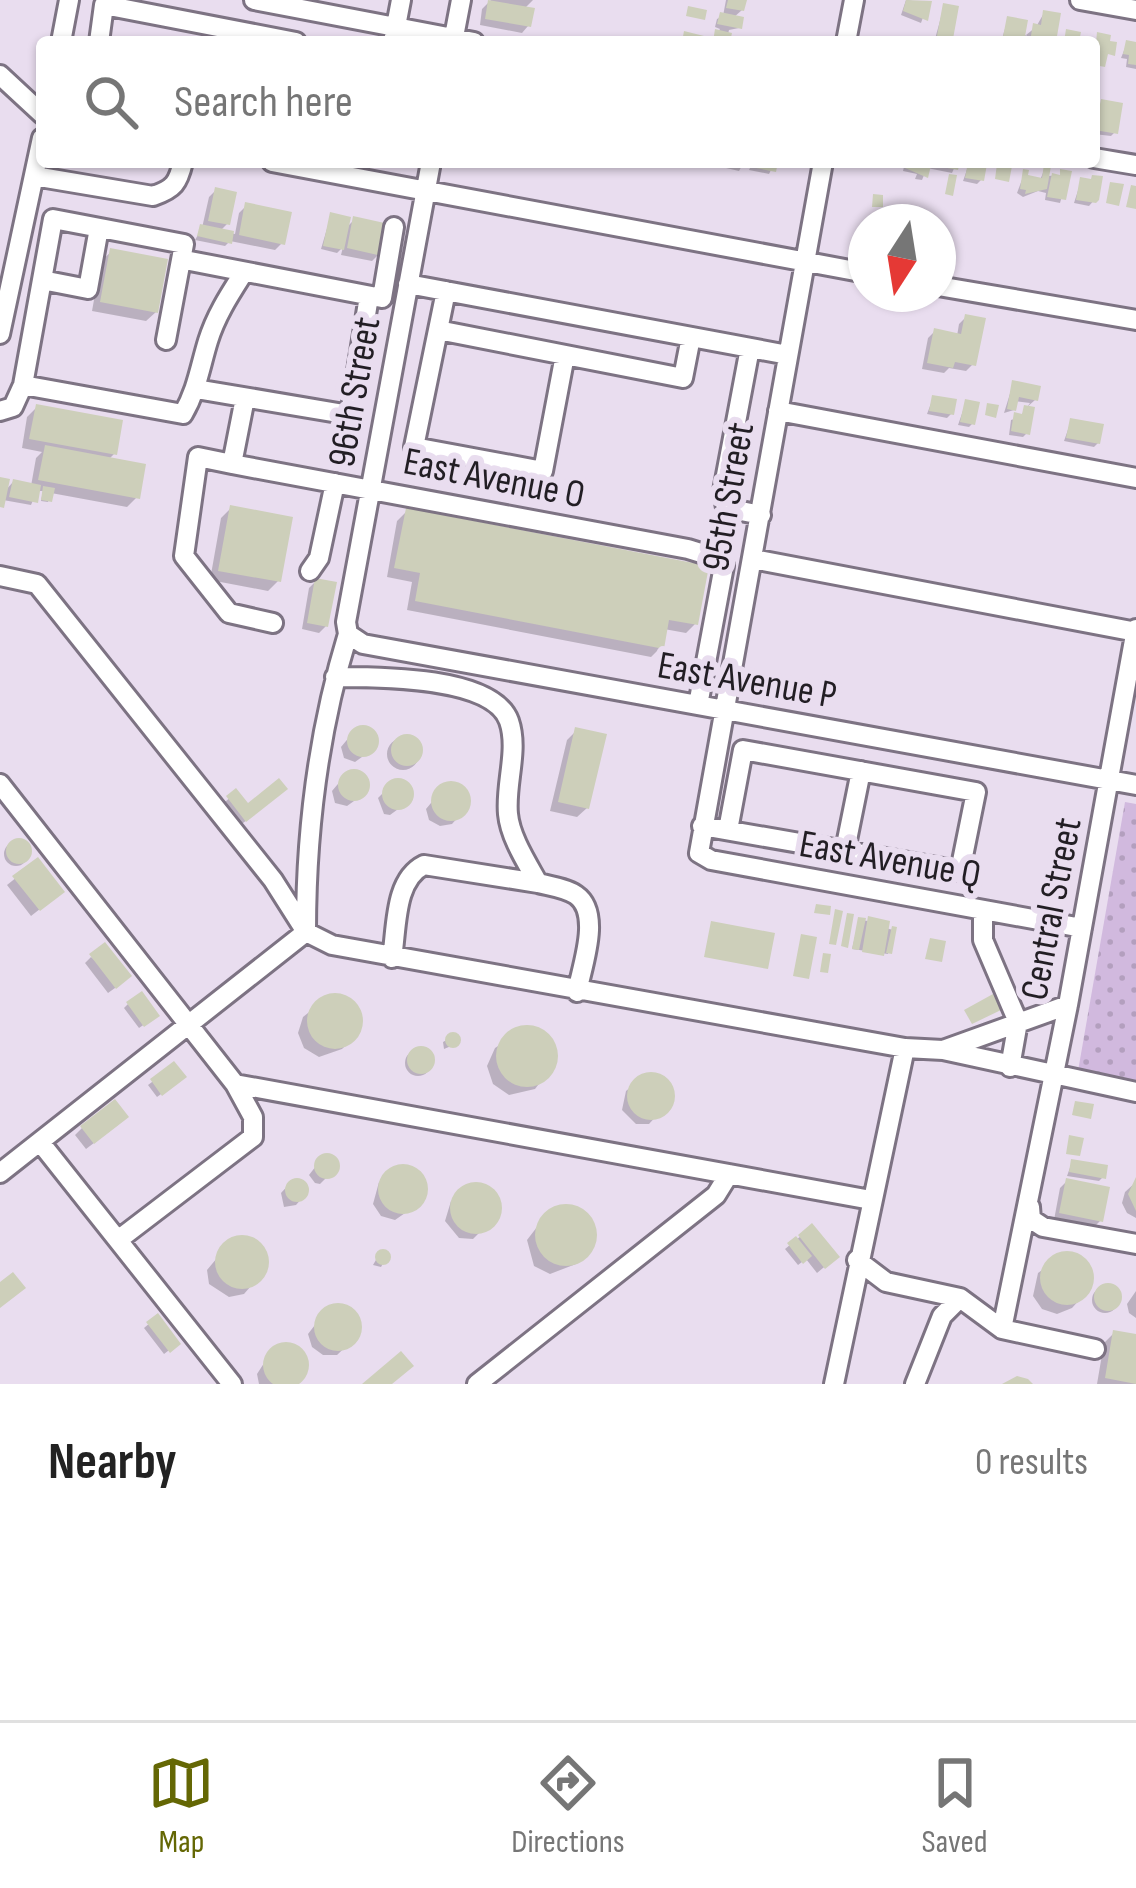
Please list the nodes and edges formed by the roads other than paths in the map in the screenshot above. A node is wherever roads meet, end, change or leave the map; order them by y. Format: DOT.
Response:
graph roads {
  1 [pos="69,0"];
  2 [pos="254,0"];
  3 [pos="401,0"];
  4 [pos="460,0"];
  5 [pos="854,0"];
  6 [pos="1081,0"];
  7 [pos="112,3"];
  8 [pos="1136,10"];
  9 [pos="395,34"];
  10 [pos="62,36"];
  11 [pos="100,36"];
  12 [pos="268,36"];
  13 [pos="454,36"];
  14 [pos="847,36"];
  15 [pos="0,75"];
  16 [pos="36,108"];
  17 [pos="1100,159"];
  18 [pos="36,166"];
  19 [pos="1136,166"];
  20 [pos="182,168"];
  21 [pos="339,168"];
  22 [pos="430,168"];
  23 [pos="822,168"];
  24 [pos="373,171"];
  25 [pos="34,176"];
  26 [pos="425,190"];
  27 [pos="394,227"];
  28 [pos="99,228"];
  29 [pos="190,261"];
  30 [pos="805,263"];
  31 [pos="848,270"];
  32 [pos="244,272"];
  33 [pos="42,280"];
  34 [pos="408,284"];
  35 [pos="956,289"];
  36 [pos="446,291"];
  37 [pos="369,296"];
  38 [pos="1136,320"];
  39 [pos="438,330"];
  40 [pos="0,334"];
  41 [pos="691,337"];
  42 [pos="166,340"];
  43 [pos="750,348"];
  44 [pos="565,355"];
  45 [pos="788,355"];
  46 [pos="23,385"];
  47 [pos="196,389"];
  48 [pos="245,398"];
  49 [pos="778,411"];
  50 [pos="0,412"];
  51 [pos="380,441"];
  52 [pos="414,446"];
  53 [pos="240,465"];
  54 [pos="1136,478"];
  55 [pos="335,483"];
  56 [pos="371,490"];
  57 [pos="761,515"];
  58 [pos="754,559"];
  59 [pos="310,571"];
  60 [pos="0,576"];
  61 [pos="718,595"];
  62 [pos="744,601"];
  63 [pos="273,623"];
  64 [pos="1136,630"];
  65 [pos="348,634"];
  66 [pos="335,677"];
  67 [pos="698,705"];
  68 [pos="723,710"];
  69 [pos="716,745"];
  70 [pos="743,750"];
  71 [pos="861,771"];
  72 [pos="1110,780"];
  73 [pos="0,784"];
  74 [pos="1136,785"];
  75 [pos="728,830"];
  76 [pos="700,835"];
  77 [pos="845,850"];
  78 [pos="538,883"];
  79 [pos="983,910"];
  80 [pos="1082,928"];
  81 [pos="306,932"];
  82 [pos="392,958"];
  83 [pos="578,992"];
  84 [pos="1067,1005"];
  85 [pos="1018,1022"];
  86 [pos="190,1023"];
  87 [pos="905,1048"];
  88 [pos="943,1050"];
  89 [pos="1010,1067"];
  90 [pos="1054,1076"];
  91 [pos="235,1084"];
  92 [pos="1136,1092"];
  93 [pos="40,1142"];
  94 [pos="0,1173"];
  95 [pos="729,1174"];
  96 [pos="871,1200"];
  97 [pos="1029,1200"];
  98 [pos="118,1240"];
  99 [pos="1136,1244"];
  100 [pos="857,1260"];
  101 [pos="960,1298"];
  102 [pos="1002,1329"];
  103 [pos="1095,1349"];
  104 [pos="232,1384"];
  105 [pos="477,1384"];
  106 [pos="833,1384"];
  107 [pos="915,1384"];
  1 -- 10 [label="street"];
  2 -- 9 [label="street"];
  3 -- 9 [label="street"];
  4 -- 13 [label="street"];
  5 -- 14 [label="street"];
  6 -- 8 [label="street"];
  7 -- 11 [label="street"];
  7 -- 12 [label="street"];
  15 -- 16 [label="street"];
  17 -- 19 [label="street"];
  18 -- 25 [label="street"];
  20 -- 25 [label="street"];
  21 -- 24 [label="street"];
  22 -- 26 [label="street, 96th Street"];
  23 -- 30 [label="street, 95th Street"];
  24 -- 26 [label="street"];
  25 -- 40 [label="street"];
  26 -- 30 [label="street"];
  26 -- 34 [label="street, 96th Street"];
  27 -- 37 [label="street"];
  28 -- 33 [label="street"];
  28 -- 33 [label="street"];
  28 -- 42 [label="street"];
  29 -- 32 [label="street"];
  30 -- 31 [label="street"];
  30 -- 45 [label="street, 95th Street"];
  32 -- 37 [label="street"];
  32 -- 47 [label="street"];
  33 -- 46 [label="street"];
  34 -- 36 [label="street"];
  34 -- 51 [label="street, 96th Street"];
  35 -- 38 [label="street"];
  36 -- 39 [label="street"];
  36 -- 41 [label="street"];
  37 -- 48 [label="street"];
  39 -- 44 [label="street"];
  39 -- 52 [label="street"];
  41 -- 43 [label="street"];
  41 -- 44 [label="street"];
  43 -- 45 [label="street"];
  43 -- 57 [label="street"];
  44 -- 52 [label="street"];
  45 -- 49 [label="street, 95th Street"];
  46 -- 47 [label="street"];
  46 -- 50 [label="street"];
  47 -- 48 [label="street"];
  48 -- 53 [label="street"];
  49 -- 54 [label="street"];
  49 -- 57 [label="street, 95th Street"];
  51 -- 52 [label="street"];
  51 -- 56 [label="street, 96th Street"];
  53 -- 55 [label="street, East Avenue O"];
  53 -- 63 [label="street"];
  55 -- 56 [label="street, East Avenue O"];
  55 -- 59 [label="street"];
  56 -- 61 [label="street, East Avenue O"];
  56 -- 65 [label="street, 96th Street"];
  57 -- 58 [label="street, 95th Street"];
  58 -- 62 [label="street, 95th Street"];
  58 -- 64 [label="street"];
  60 -- 81 [label="street"];
  61 -- 62 [label="street"];
  61 -- 67 [label="street"];
  62 -- 68 [label="street, 95th Street"];
  64 -- 72 [label="street, Central Street"];
  65 -- 66 [label="street, 96th Street"];
  65 -- 67 [label="street, East Avenue P"];
  66 -- 78 [label="street"];
  66 -- 81 [label="street, 96th Street"];
  67 -- 68 [label="street, East Avenue P"];
  68 -- 69 [label="street, 95th Street"];
  68 -- 72 [label="street, East Avenue P"];
  69 -- 70 [label="street"];
  69 -- 76 [label="street, 95th Street"];
  70 -- 71 [label="street"];
  70 -- 75 [label="street"];
  71 -- 77 [label="street"];
  71 -- 77 [label="street"];
  72 -- 74 [label="street, East Avenue P"];
  72 -- 80 [label="street, Central Street"];
  73 -- 86 [label="street"];
  75 -- 76 [label="street"];
  75 -- 77 [label="street"];
  76 -- 79 [label="street, East Avenue Q"];
  78 -- 82 [label="street"];
  78 -- 83 [label="street"];
  79 -- 80 [label="street, East Avenue Q"];
  79 -- 85 [label="street"];
  80 -- 84 [label="street, Central Street"];
  81 -- 82 [label="street"];
  81 -- 86 [label="street"];
  82 -- 83 [label="street"];
  83 -- 87 [label="street"];
  84 -- 85 [label="street"];
  84 -- 90 [label="street, Central Street"];
  85 -- 88 [label="street"];
  85 -- 89 [label="street"];
  86 -- 91 [label="street"];
  86 -- 93 [label="street"];
  87 -- 88 [label="street"];
  87 -- 96 [label="street"];
  88 -- 89 [label="street"];
  89 -- 90 [label="street"];
  90 -- 92 [label="street"];
  90 -- 97 [label="street, Central Street"];
  91 -- 95 [label="street"];
  91 -- 98 [label="street"];
  93 -- 94 [label="street"];
  93 -- 98 [label="street"];
  95 -- 96 [label="street"];
  95 -- 105 [label="street"];
  96 -- 100 [label="street"];
  97 -- 99 [label="street"];
  97 -- 102 [label="street, Central Street"];
  98 -- 104 [label="street"];
  100 -- 101 [label="street"];
  100 -- 106 [label="street"];
  101 -- 102 [label="street"];
  101 -- 107 [label="street"];
  102 -- 103 [label="street"];
}
